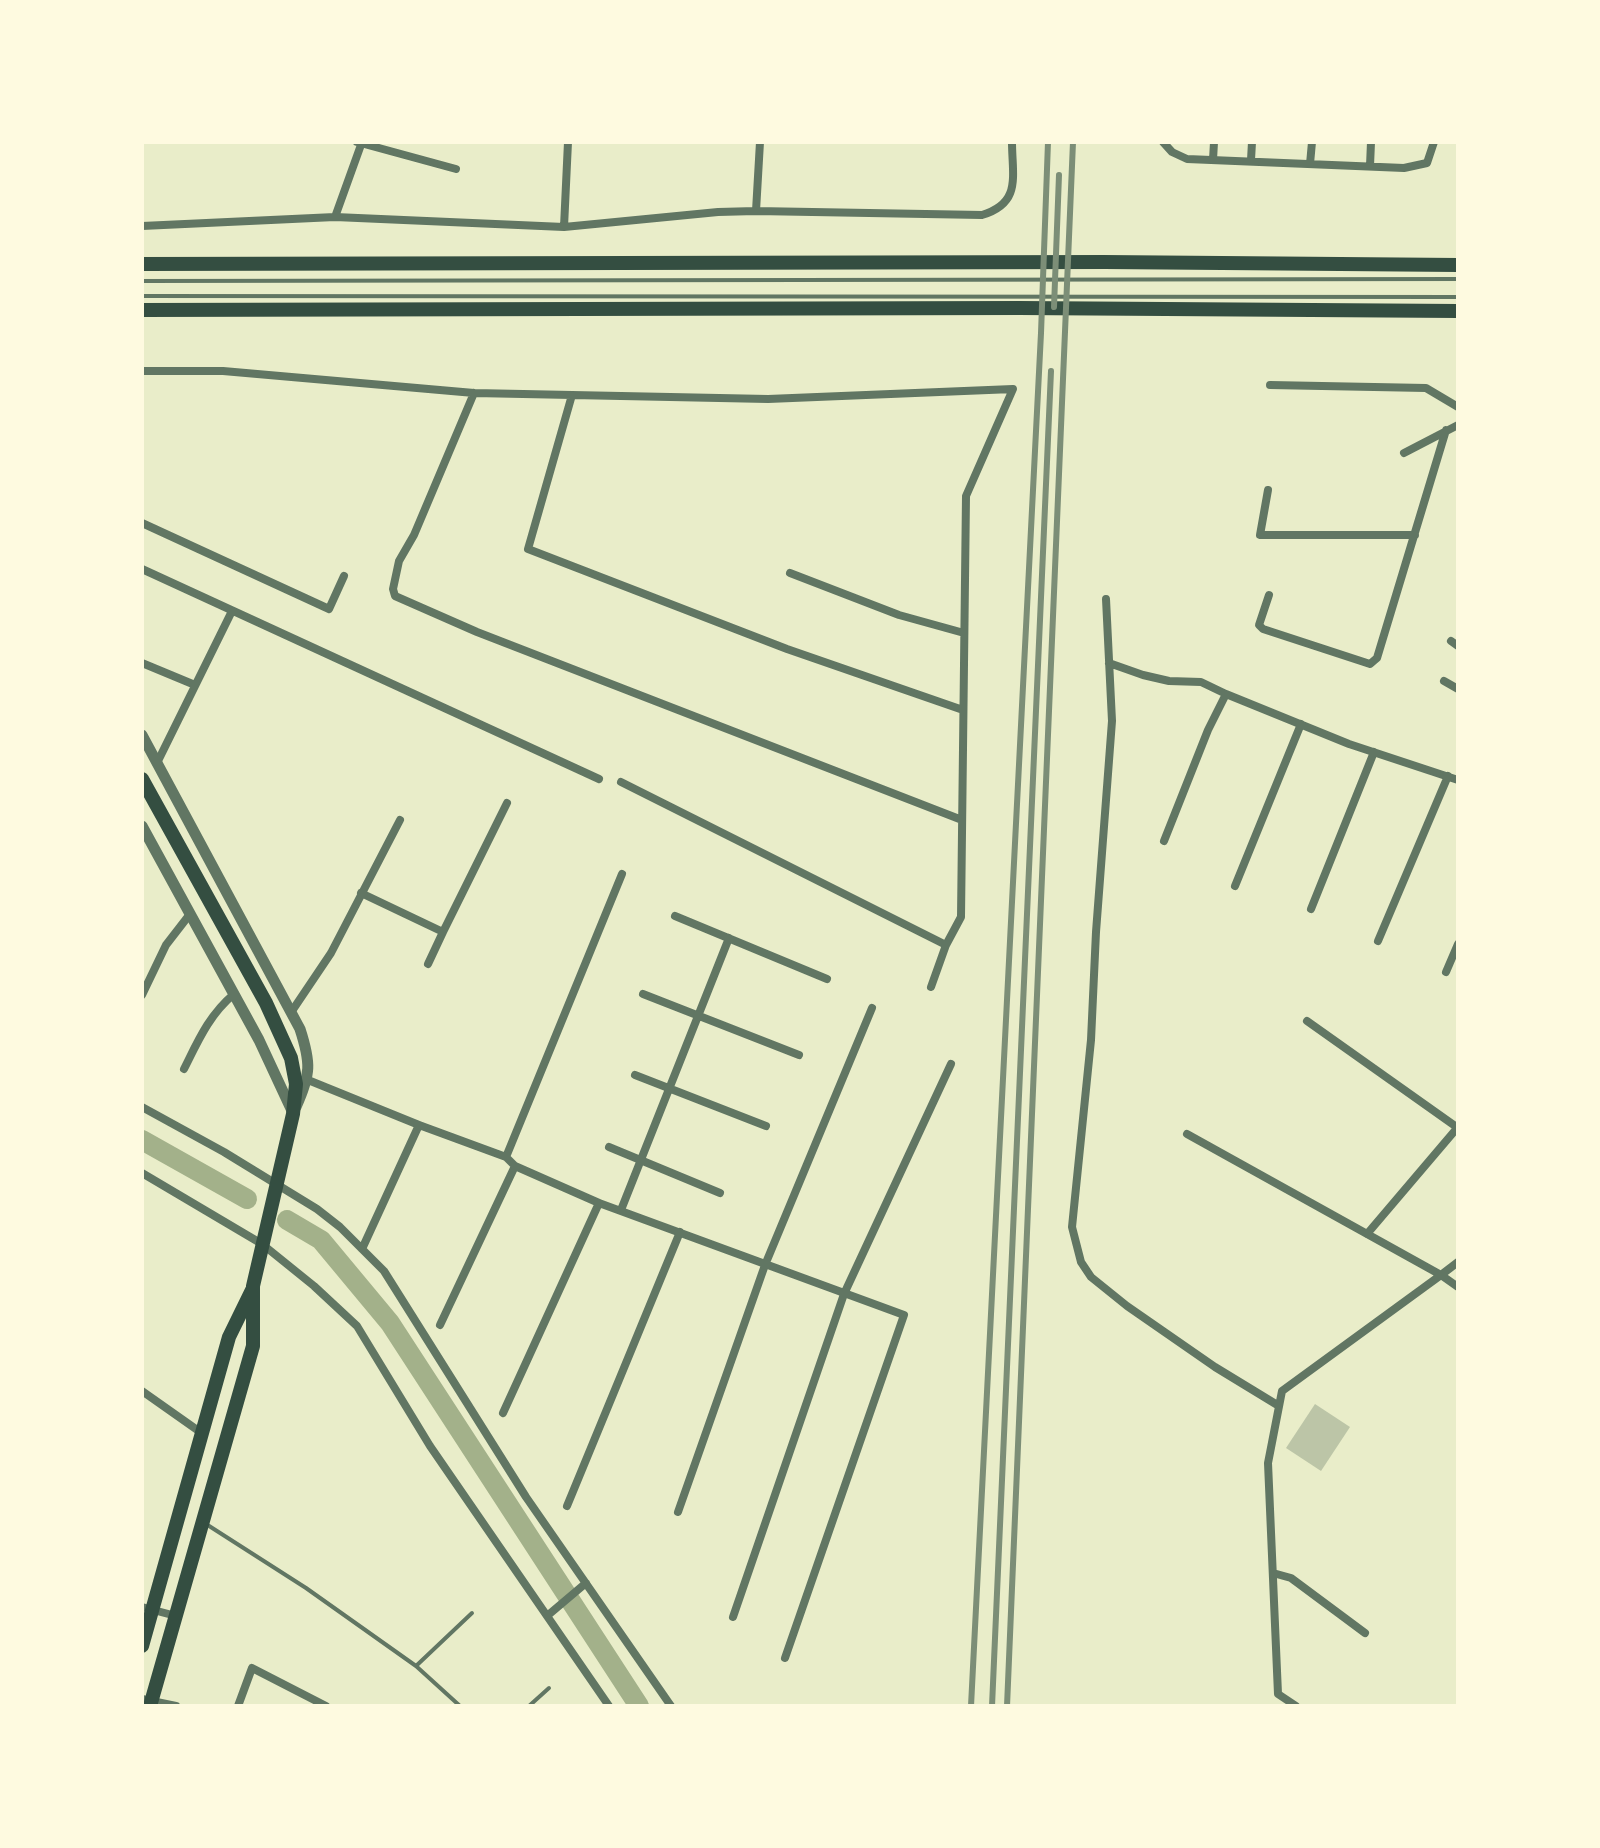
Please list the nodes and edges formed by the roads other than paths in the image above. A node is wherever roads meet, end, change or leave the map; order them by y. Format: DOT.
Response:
graph roads {
  1 [pos="568,142"];
  2 [pos="760,142"];
  3 [pos="1012,142"];
  4 [pos="1163,142"];
  5 [pos="1214,142"];
  6 [pos="1252,142"];
  7 [pos="1312,142"];
  8 [pos="1371,142"];
  9 [pos="1434,142"];
  10 [pos="361,143"];
  11 [pos="1213,160"];
  12 [pos="1251,160"];
  13 [pos="1310,164"];
  14 [pos="1370,166"];
  15 [pos="456,169"];
  16 [pos="756,211"];
  17 [pos="335,217"];
  18 [pos="142,226"];
  19 [pos="564,227"];
  20 [pos="142,264"];
  21 [pos="1458,265"];
  22 [pos="1458,279"];
  23 [pos="142,281"];
  24 [pos="142,296"];
  25 [pos="1458,297"];
  26 [pos="1018,301"];
  27 [pos="1103,302"];
  28 [pos="142,310"];
  29 [pos="1458,311"];
  30 [pos="142,371"];
  31 [pos="1270,385"];
  32 [pos="474,393"];
  33 [pos="572,395"];
  34 [pos="1458,407"];
  35 [pos="1458,425"];
  36 [pos="1446,430"];
  37 [pos="1404,453"];
  38 [pos="1268,490"];
  39 [pos="142,523"];
  40 [pos="1415,535"];
  41 [pos="142,569"];
  42 [pos="790,573"];
  43 [pos="344,576"];
  44 [pos="1269,595"];
  45 [pos="1106,599"];
  46 [pos="232,611"];
  47 [pos="964,633"];
  48 [pos="142,663"];
  49 [pos="1109,663"];
  50 [pos="1444,681"];
  51 [pos="195,685"];
  52 [pos="1458,689"];
  53 [pos="1226,694"];
  54 [pos="963,710"];
  55 [pos="1301,724"];
  56 [pos="142,735"];
  57 [pos="1374,752"];
  58 [pos="157,763"];
  59 [pos="1448,776"];
  60 [pos="142,779"];
  61 [pos="599,779"];
  62 [pos="1458,780"];
  63 [pos="621,782"];
  64 [pos="507,803"];
  65 [pos="400,820"];
  66 [pos="962,820"];
  67 [pos="142,826"];
  68 [pos="1164,841"];
  69 [pos="622,874"];
  70 [pos="1235,886"];
  71 [pos="361,893"];
  72 [pos="1311,909"];
  73 [pos="190,914"];
  74 [pos="675,916"];
  75 [pos="443,932"];
  76 [pos="729,938"];
  77 [pos="1378,941"];
  78 [pos="1458,944"];
  79 [pos="946,945"];
  80 [pos="428,964"];
  81 [pos="1446,972"];
  82 [pos="827,979"];
  83 [pos="931,987"];
  84 [pos="234,994"];
  85 [pos="643,994"];
  86 [pos="142,995"];
  87 [pos="872,1008"];
  88 [pos="292,1011"];
  89 [pos="697,1016"];
  90 [pos="1307,1021"];
  91 [pos="799,1055"];
  92 [pos="951,1064"];
  93 [pos="184,1069"];
  94 [pos="635,1075"];
  95 [pos="308,1080"];
  96 [pos="668,1088"];
  97 [pos="142,1107"];
  98 [pos="293,1114"];
  99 [pos="419,1125"];
  100 [pos="766,1126"];
  101 [pos="1458,1128"];
  102 [pos="1187,1134"];
  103 [pos="609,1147"];
  104 [pos="506,1157"];
  105 [pos="640,1160"];
  106 [pos="515,1166"];
  107 [pos="142,1173"];
  108 [pos="277,1183"];
  109 [pos="720,1193"];
  110 [pos="599,1203"];
  111 [pos="621,1210"];
  112 [pos="680,1232"];
  113 [pos="1367,1234"];
  114 [pos="262,1244"];
  115 [pos="362,1249"];
  116 [pos="1458,1262"];
  117 [pos="765,1265"];
  118 [pos="1441,1275"];
  119 [pos="253,1286"];
  120 [pos="1458,1287"];
  121 [pos="844,1294"];
  122 [pos="440,1325"];
  123 [pos="142,1391"];
  124 [pos="1279,1406"];
  125 [pos="503,1413"];
  126 [pos="203,1434"];
  127 [pos="567,1506"];
  128 [pos="678,1512"];
  129 [pos="205,1523"];
  130 [pos="1273,1573"];
  131 [pos="586,1583"];
  132 [pos="147,1608"];
  133 [pos="472,1613"];
  134 [pos="176,1616"];
  135 [pos="547,1616"];
  136 [pos="733,1617"];
  137 [pos="1365,1633"];
  138 [pos="142,1646"];
  139 [pos="785,1658"];
  140 [pos="416,1666"];
  141 [pos="549,1688"];
  142 [pos="148,1702"];
  143 [pos="176,1706"];
  144 [pos="238,1706"];
  145 [pos="326,1706"];
  146 [pos="460,1706"];
  147 [pos="529,1706"];
  148 [pos="609,1706"];
  149 [pos="671,1706"];
  150 [pos="1296,1706"];
  1 -- 19 [label="street"];
  2 -- 16 [label="street"];
  3 -- 16 [label="street"];
  4 -- 11 [label="street"];
  5 -- 11 [label="street"];
  6 -- 12 [label="street"];
  7 -- 13 [label="street"];
  8 -- 14 [label="street"];
  9 -- 14 [label="street"];
  10 -- 15 [label="street"];
  10 -- 17 [label="street"];
  11 -- 12 [label="street"];
  12 -- 13 [label="street"];
  13 -- 14 [label="street"];
  16 -- 19 [label="street"];
  17 -- 18 [label="street"];
  17 -- 19 [label="street"];
  20 -- 21 [label="main road"];
  22 -- 23 [label="lane"];
  24 -- 26 [label="lane"];
  25 -- 27 [label="lane"];
  26 -- 27 [label="main road"];
  26 -- 28 [label="main road"];
  27 -- 29 [label="main road"];
  30 -- 32 [label="street"];
  31 -- 34 [label="street"];
  32 -- 33 [label="street"];
  32 -- 66 [label="street"];
  33 -- 47 [label="street"];
  33 -- 54 [label="street"];
  35 -- 36 [label="street"];
  36 -- 37 [label="street"];
  36 -- 40 [label="street"];
  38 -- 40 [label="street"];
  39 -- 43 [label="street"];
  40 -- 44 [label="street"];
  41 -- 46 [label="street"];
  42 -- 47 [label="street"];
  45 -- 49 [label="street"];
  46 -- 51 [label="street"];
  46 -- 61 [label="street"];
  47 -- 54 [label="street"];
  48 -- 51 [label="street"];
  49 -- 53 [label="street"];
  49 -- 124 [label="street"];
  50 -- 52 [label="street"];
  51 -- 58 [label="street"];
  53 -- 55 [label="street"];
  53 -- 68 [label="street"];
  54 -- 66 [label="street"];
  55 -- 57 [label="street"];
  55 -- 70 [label="street"];
  56 -- 58 [label="street"];
  57 -- 59 [label="street"];
  57 -- 72 [label="street"];
  58 -- 88 [label="street"];
  59 -- 62 [label="street"];
  59 -- 77 [label="street"];
  60 -- 98 [label="main road"];
  63 -- 79 [label="street"];
  64 -- 75 [label="street"];
  65 -- 71 [label="street"];
  66 -- 79 [label="street"];
  67 -- 73 [label="street"];
  69 -- 104 [label="street"];
  71 -- 75 [label="street"];
  71 -- 88 [label="street"];
  73 -- 84 [label="street"];
  73 -- 86 [label="street"];
  74 -- 76 [label="street"];
  75 -- 80 [label="street"];
  76 -- 82 [label="street"];
  76 -- 89 [label="street"];
  78 -- 81 [label="street"];
  79 -- 83 [label="street"];
  84 -- 93 [label="street"];
  84 -- 98 [label="street"];
  85 -- 89 [label="street"];
  87 -- 117 [label="street"];
  88 -- 95 [label="street"];
  89 -- 91 [label="street"];
  89 -- 96 [label="street"];
  90 -- 101 [label="street"];
  92 -- 121 [label="street"];
  94 -- 96 [label="street"];
  95 -- 98 [label="street"];
  95 -- 99 [label="street"];
  96 -- 100 [label="street"];
  96 -- 105 [label="street"];
  97 -- 108 [label="street"];
  98 -- 108 [label="main road"];
  99 -- 104 [label="street"];
  99 -- 115 [label="street"];
  101 -- 113 [label="street"];
  102 -- 113 [label="street"];
  103 -- 105 [label="street"];
  104 -- 106 [label="street"];
  105 -- 109 [label="street"];
  105 -- 111 [label="street"];
  106 -- 110 [label="street"];
  106 -- 122 [label="street"];
  107 -- 114 [label="street"];
  108 -- 114 [label="main road"];
  108 -- 115 [label="street"];
  110 -- 111 [label="street"];
  110 -- 125 [label="street"];
  111 -- 112 [label="street"];
  112 -- 117 [label="street"];
  112 -- 127 [label="street"];
  113 -- 118 [label="street"];
  114 -- 119 [label="main road"];
  114 -- 135 [label="street"];
  115 -- 131 [label="street"];
  116 -- 118 [label="street"];
  117 -- 121 [label="street"];
  117 -- 128 [label="street"];
  118 -- 120 [label="street"];
  118 -- 124 [label="street"];
  119 -- 126 [label="main road"];
  119 -- 129 [label="main road"];
  121 -- 136 [label="street"];
  121 -- 139 [label="street"];
  123 -- 126 [label="street"];
  124 -- 130 [label="street"];
  126 -- 132 [label="main road"];
  129 -- 134 [label="main road"];
  129 -- 140 [label="lane"];
  130 -- 137 [label="street"];
  130 -- 150 [label="street"];
  131 -- 135 [label="street"];
  131 -- 149 [label="street"];
  132 -- 134 [label="street"];
  132 -- 138 [label="main road"];
  133 -- 140 [label="lane"];
  134 -- 142 [label="main road"];
  135 -- 148 [label="street"];
  140 -- 146 [label="lane"];
  141 -- 147 [label="lane"];
  142 -- 143 [label="street"];
  144 -- 145 [label="street"];
}
